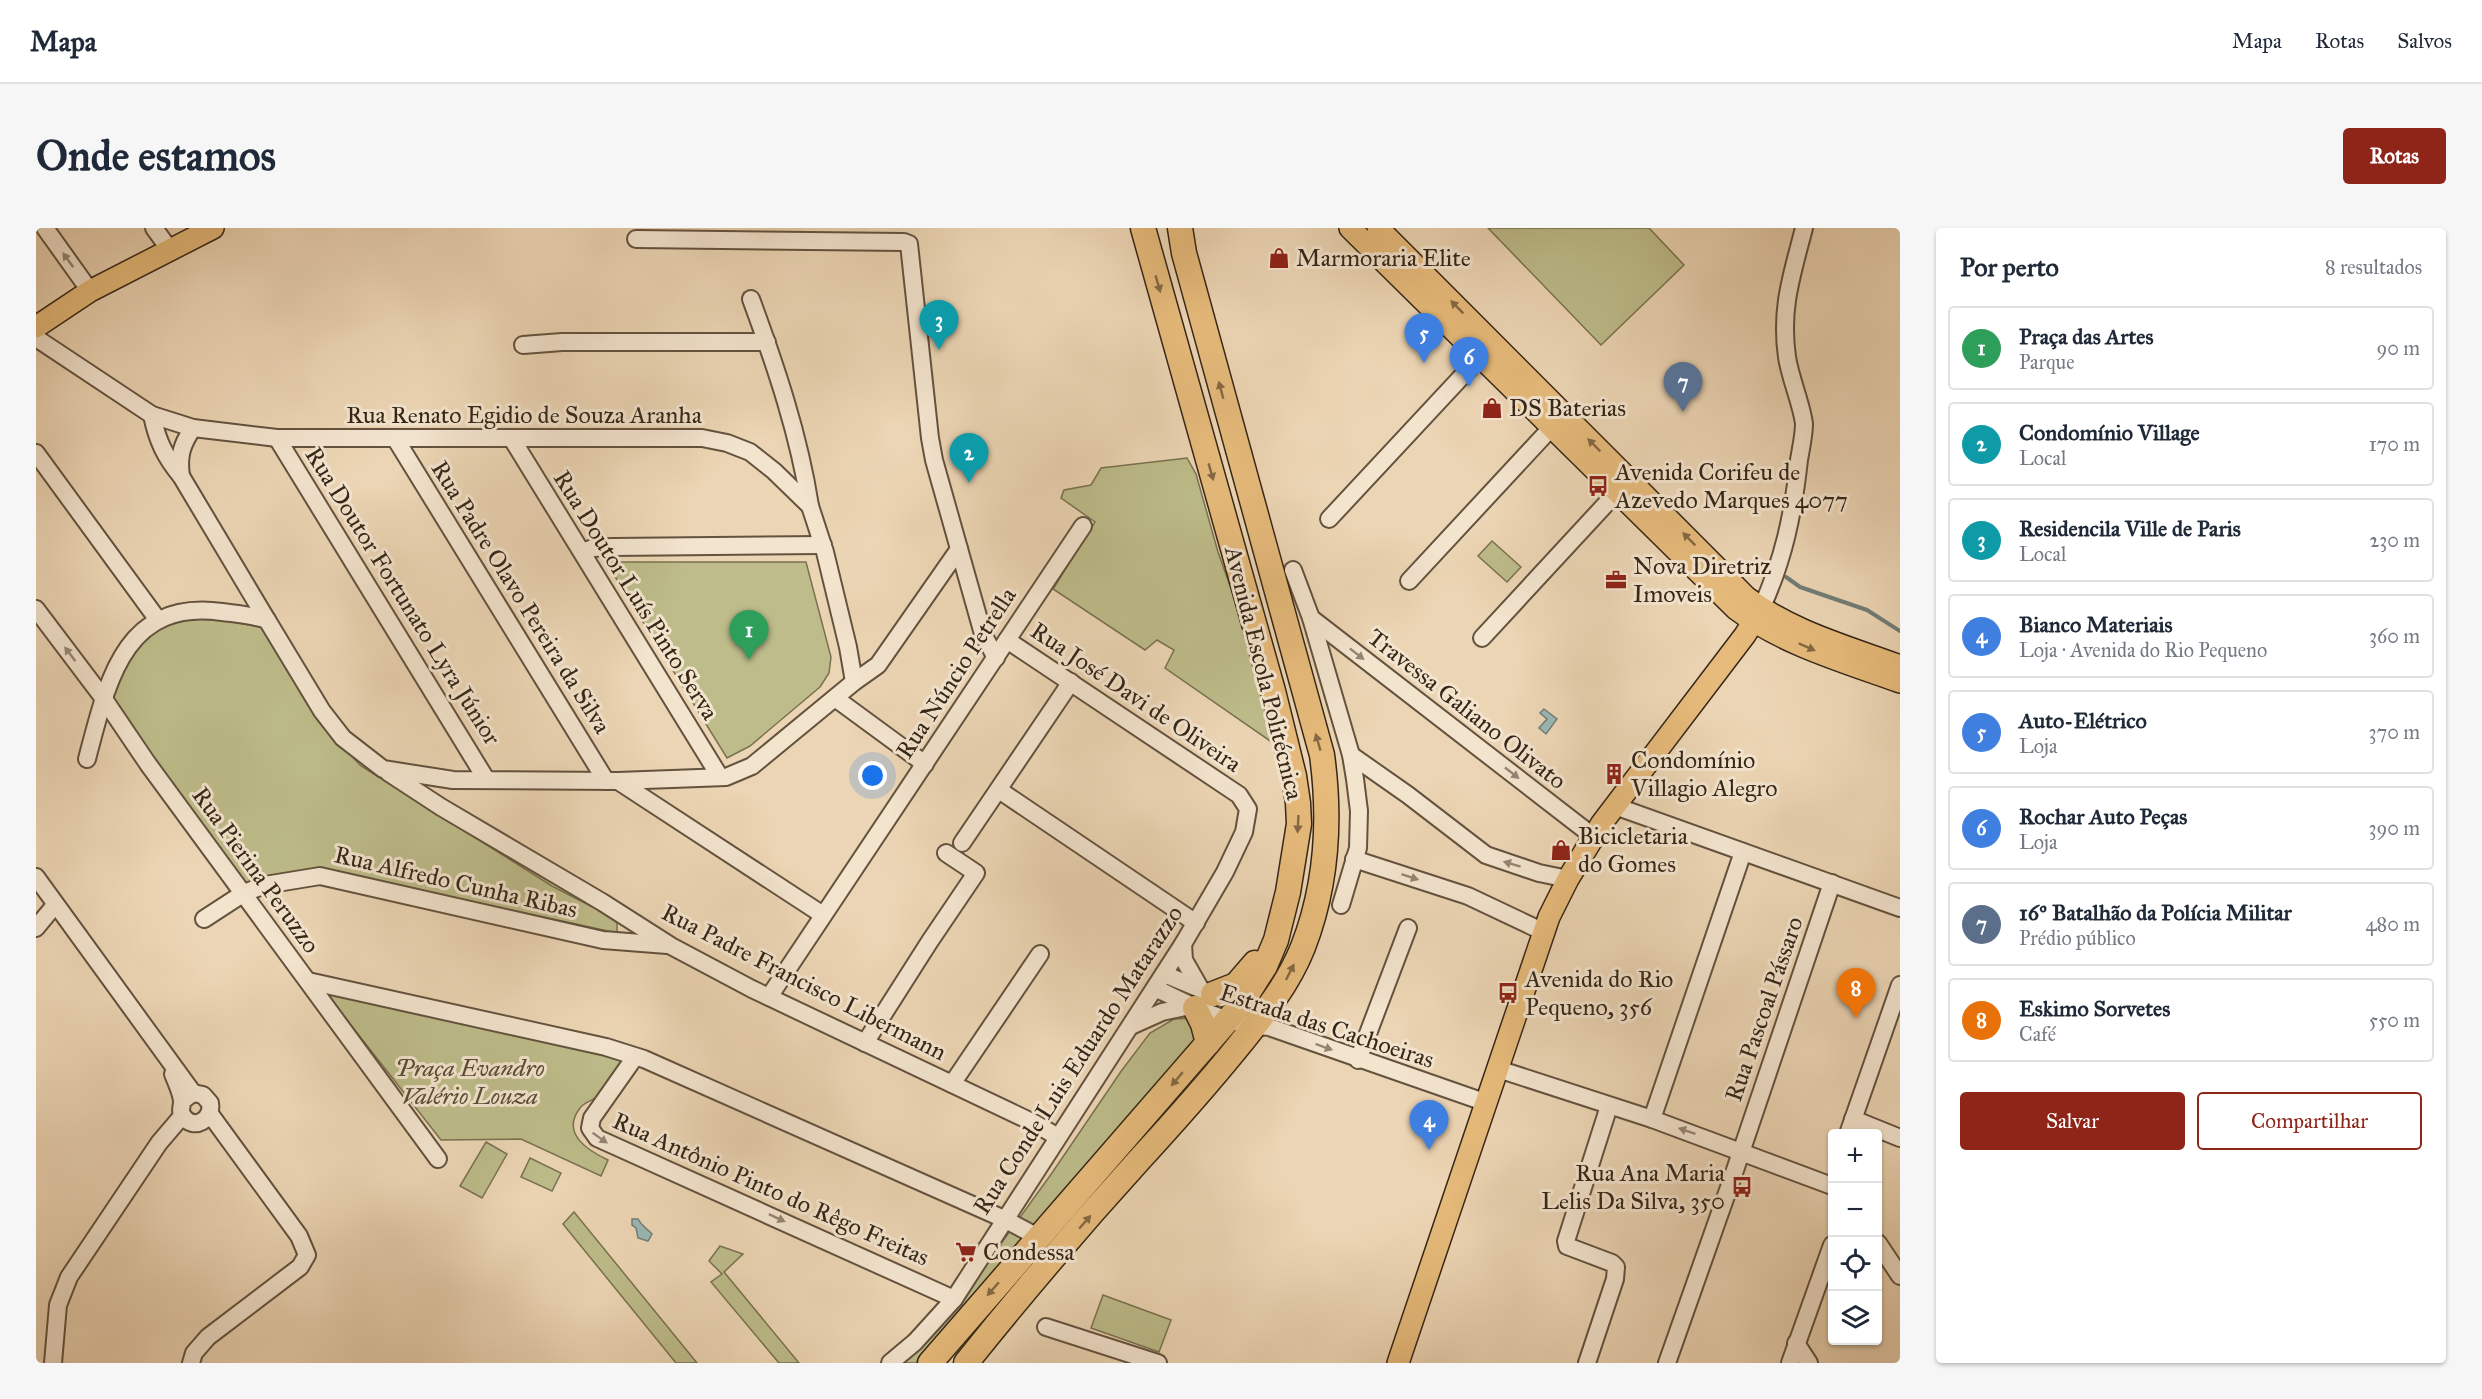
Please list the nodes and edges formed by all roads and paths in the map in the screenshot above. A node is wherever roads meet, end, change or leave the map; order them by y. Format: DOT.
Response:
graph roads {
  1 [pos="45,228"];
  2 [pos="154,228"];
  3 [pos="213,228"];
  4 [pos="1143,228"];
  5 [pos="1180,228"];
  6 [pos="1350,228"];
  7 [pos="1378,228"];
  8 [pos="1804,228"];
  9 [pos="848,235"];
  10 [pos="636,239"];
  11 [pos="170,250"];
  12 [pos="90,291"];
  13 [pos="752,299"];
  14 [pos="44,322"];
  15 [pos="36,338"];
  16 [pos="767,342"];
  17 [pos="523,345"];
  18 [pos="59,354"];
  19 [pos="1480,357"];
  20 [pos="152,415"];
  21 [pos="1552,427"];
  22 [pos="193,428"];
  23 [pos="277,438"];
  24 [pos="395,438"];
  25 [pos="512,439"];
  26 [pos="36,453"];
  27 [pos="181,476"];
  28 [pos="1617,492"];
  29 [pos="810,506"];
  30 [pos="1329,519"];
  31 [pos="1083,526"];
  32 [pos="823,545"];
  33 [pos="959,549"];
  34 [pos="582,552"];
  35 [pos="1293,570"];
  36 [pos="1409,581"];
  37 [pos="36,609"];
  38 [pos="1758,616"];
  39 [pos="1311,618"];
  40 [pos="158,620"];
  41 [pos="267,620"];
  42 [pos="1482,639"];
  43 [pos="1007,640"];
  44 [pos="996,658"];
  45 [pos="1900,666"];
  46 [pos="854,682"];
  47 [pos="1071,682"];
  48 [pos="1900,682"];
  49 [pos="835,698"];
  50 [pos="104,699"];
  51 [pos="1351,755"];
  52 [pos="87,759"];
  53 [pos="925,764"];
  54 [pos="383,769"];
  55 [pos="720,777"];
  56 [pos="486,779"];
  57 [pos="446,780"];
  58 [pos="612,781"];
  59 [pos="999,790"];
  60 [pos="1239,795"];
  61 [pos="434,803"];
  62 [pos="1615,806"];
  63 [pos="1594,837"];
  64 [pos="962,843"];
  65 [pos="1743,852"];
  66 [pos="946,853"];
  67 [pos="1354,859"];
  68 [pos="36,877"];
  69 [pos="1568,879"];
  70 [pos="1832,883"];
  71 [pos="244,893"];
  72 [pos="55,905"];
  73 [pos="1341,905"];
  74 [pos="1900,908"];
  75 [pos="823,915"];
  76 [pos="204,919"];
  77 [pos="1196,923"];
  78 [pos="36,928"];
  79 [pos="1408,928"];
  80 [pos="1279,929"];
  81 [pos="1544,932"];
  82 [pos="1183,944"];
  83 [pos="671,946"];
  84 [pos="1040,954"];
  85 [pos="1164,974"];
  86 [pos="308,981"];
  87 [pos="1900,985"];
  88 [pos="1155,988"];
  89 [pos="769,997"];
  90 [pos="1200,999"];
  91 [pos="1896,1010"];
  92 [pos="1234,1013"];
  93 [pos="1256,1024"];
  94 [pos="1133,1025"];
  95 [pos="865,1042"];
  96 [pos="1208,1043"];
  97 [pos="635,1057"];
  98 [pos="1358,1060"];
  99 [pos="1498,1070"];
  100 [pos="952,1084"];
  101 [pos="1487,1103"];
  102 [pos="1609,1106"];
  103 [pos="192,1112"];
  104 [pos="1652,1119"];
  105 [pos="1851,1126"];
  106 [pos="1058,1137"];
  107 [pos="1900,1138"];
  108 [pos="1742,1151"];
  109 [pos="438,1159"];
  110 [pos="1828,1182"];
  111 [pos="1004,1219"];
  112 [pos="1038,1237"];
  113 [pos="1882,1249"];
  114 [pos="1828,1258"];
  115 [pos="1900,1276"];
  116 [pos="1035,1278"];
  117 [pos="954,1299"];
  118 [pos="1046,1327"];
  119 [pos="1796,1343"];
  120 [pos="1125,1358"];
  121 [pos="53,1363"];
  122 [pos="192,1363"];
  123 [pos="890,1363"];
  124 [pos="930,1363"];
  125 [pos="966,1363"];
  126 [pos="1158,1363"];
  127 [pos="1398,1363"];
  128 [pos="1587,1363"];
  129 [pos="1667,1363"];
  130 [pos="1790,1363"];
  131 [pos="1809,1363"];
  12 -- 1 [label="street, one-way"];
  2 -- 11 [label="street"];
  3 -- 11 [label="main road"];
  4 -- 80 [label="highway, Avenida Escola Politécnica, one-way"];
  93 -- 5 [label="highway, Avenida Escola Politécnica, one-way"];
  6 -- 19 [label="main road"];
  38 -- 7 [label="main road, one-way"];
  8 -- 38 [label="street"];
  9 -- 10 [label="street"];
  9 -- 33 [label="street"];
  11 -- 12 [label="main road"];
  12 -- 14 [label="main road"];
  13 -- 16 [label="street"];
  14 -- 18 [label="street"];
  15 -- 18 [label="street, Rua Renato Egidio de Souza Aranha"];
  16 -- 17 [label="street"];
  16 -- 29 [label="street"];
  18 -- 20 [label="street, Rua Renato Egidio de Souza Aranha"];
  19 -- 21 [label="main road"];
  19 -- 30 [label="street"];
  20 -- 22 [label="street, Rua Renato Egidio de Souza Aranha"];
  20 -- 27 [label="street"];
  21 -- 28 [label="main road"];
  21 -- 36 [label="street"];
  22 -- 23 [label="street, Rua Renato Egidio de Souza Aranha"];
  22 -- 27 [label="street"];
  23 -- 24 [label="street, Rua Renato Egidio de Souza Aranha"];
  23 -- 56 [label="street, Rua Doutor Fortunato Lyra Júnior"];
  24 -- 25 [label="street, Rua Renato Egidio de Souza Aranha"];
  24 -- 58 [label="street, Rua Padre Olavo Pereira da Silva"];
  25 -- 29 [label="street, Rua Renato Egidio de Souza Aranha"];
  25 -- 34 [label="street, Rua Doutor Luís Pinto Serva"];
  26 -- 40 [label="street"];
  27 -- 41 [label="street"];
  28 -- 38 [label="main road"];
  28 -- 42 [label="street"];
  29 -- 32 [label="street, Rua Renato Egidio de Souza Aranha"];
  31 -- 43 [label="street, Rua Núncio Petrella"];
  32 -- 34 [label="street"];
  32 -- 46 [label="street, Rua Renato Egidio de Souza Aranha"];
  33 -- 44 [label="street"];
  33 -- 46 [label="street"];
  34 -- 55 [label="street, Rua Doutor Luís Pinto Serva"];
  35 -- 39 [label="street"];
  50 -- 37 [label="street, Rua Pierina Peruzzo, one-way"];
  38 -- 45 [label="main road"];
  38 -- 48 [label="main road, one-way"];
  38 -- 62 [label="main road"];
  39 -- 51 [label="street"];
  39 -- 63 [label="street, Travessa Galiano Olivato, one-way"];
  40 -- 41 [label="street"];
  40 -- 50 [label="street"];
  41 -- 54 [label="street"];
  43 -- 44 [label="street, Rua Núncio Petrella"];
  43 -- 47 [label="street, Rua José Davi de Oliveira"];
  44 -- 53 [label="street, Rua Núncio Petrella"];
  46 -- 49 [label="street"];
  47 -- 59 [label="street"];
  47 -- 60 [label="street, Rua José Davi de Oliveira"];
  49 -- 53 [label="street"];
  49 -- 55 [label="street"];
  50 -- 52 [label="street"];
  50 -- 71 [label="street, Rua Pierina Peruzzo"];
  51 -- 67 [label="street"];
  69 -- 51 [label="street, one-way"];
  53 -- 75 [label="street, Rua Núncio Petrella"];
  54 -- 57 [label="street"];
  54 -- 61 [label="street, Rua Padre Francisco Libermann"];
  55 -- 58 [label="street"];
  56 -- 57 [label="street"];
  56 -- 58 [label="street"];
  57 -- 61 [label="street"];
  58 -- 75 [label="street"];
  59 -- 64 [label="street"];
  59 -- 77 [label="street"];
  60 -- 77 [label="street, Rua Conde Luis Eduardo Matarazzo"];
  61 -- 83 [label="street, Rua Padre Francisco Libermann"];
  62 -- 63 [label="main road"];
  62 -- 65 [label="street"];
  63 -- 69 [label="main road"];
  65 -- 70 [label="street"];
  65 -- 104 [label="street"];
  66 -- 95 [label="street"];
  67 -- 73 [label="street"];
  67 -- 81 [label="street, one-way"];
  68 -- 72 [label="street"];
  69 -- 81 [label="main road"];
  70 -- 74 [label="street"];
  70 -- 108 [label="street, Rua Pascoal Pássaro"];
  71 -- 76 [label="street, Rua Alfredo Cunha Ribas"];
  71 -- 83 [label="street, Rua Alfredo Cunha Ribas"];
  71 -- 86 [label="street, Rua Pierina Peruzzo"];
  72 -- 78 [label="street"];
  72 -- 103 [label="street"];
  75 -- 89 [label="street, Rua Núncio Petrella"];
  77 -- 82 [label="street, Rua Conde Luis Eduardo Matarazzo"];
  79 -- 98 [label="street"];
  80 -- 90 [label="highway"];
  80 -- 92 [label="highway, Avenida Escola Politécnica"];
  81 -- 99 [label="main road"];
  82 -- 85 [label="street, Rua Conde Luis Eduardo Matarazzo"];
  82 -- 90 [label="street"];
  83 -- 89 [label="street, Rua Padre Francisco Libermann"];
  84 -- 100 [label="street"];
  85 -- 88 [label="street, Rua Conde Luis Eduardo Matarazzo"];
  85 -- 90 [label="street, Estrada das Cachoeiras"];
  86 -- 97 [label="street"];
  86 -- 109 [label="street, Rua Pierina Peruzzo"];
  87 -- 91 [label="street"];
  88 -- 90 [label="street, Estrada das Cachoeiras"];
  88 -- 94 [label="street, Rua Conde Luis Eduardo Matarazzo"];
  89 -- 95 [label="street, Rua Padre Francisco Libermann"];
  90 -- 92 [label="street, Estrada das Cachoeiras"];
  90 -- 94 [label="street"];
  90 -- 96 [label="highway"];
  91 -- 105 [label="street"];
  92 -- 93 [label="street, Estrada das Cachoeiras"];
  92 -- 96 [label="highway, Avenida Escola Politécnica"];
  93 -- 98 [label="street, Estrada das Cachoeiras, one-way"];
  116 -- 93 [label="highway, Avenida Escola Politécnica, one-way"];
  94 -- 106 [label="street, Rua Conde Luis Eduardo Matarazzo"];
  95 -- 100 [label="street, Rua Padre Francisco Libermann"];
  96 -- 112 [label="highway, Avenida Escola Politécnica, one-way"];
  97 -- 111 [label="street"];
  97 -- 117 [label="street, Rua Antônio Pinto do Rêgo Freitas, one-way"];
  98 -- 101 [label="street, Estrada das Cachoeiras"];
  99 -- 101 [label="main road"];
  99 -- 102 [label="street"];
  100 -- 106 [label="street, Rua Padre Francisco Libermann"];
  101 -- 127 [label="main road"];
  102 -- 104 [label="street"];
  102 -- 128 [label="street"];
  103 -- 121 [label="street"];
  103 -- 122 [label="street"];
  108 -- 104 [label="street, one-way"];
  105 -- 107 [label="street"];
  106 -- 111 [label="street, Rua Conde Luis Eduardo Matarazzo"];
  108 -- 110 [label="street"];
  108 -- 129 [label="street, Rua Pascoal Pássaro"];
  111 -- 112 [label="street"];
  111 -- 117 [label="street, Rua Conde Luis Eduardo Matarazzo"];
  112 -- 116 [label="highway"];
  112 -- 124 [label="highway, Avenida Escola Politécnica, one-way"];
  113 -- 115 [label="street"];
  114 -- 119 [label="street"];
  116 -- 125 [label="highway, Avenida Escola Politécnica"];
  117 -- 123 [label="street, Rua Conde Luis Eduardo Matarazzo"];
  118 -- 120 [label="street"];
  119 -- 130 [label="street"];
  119 -- 131 [label="street"];
  120 -- 126 [label="street"];
}
